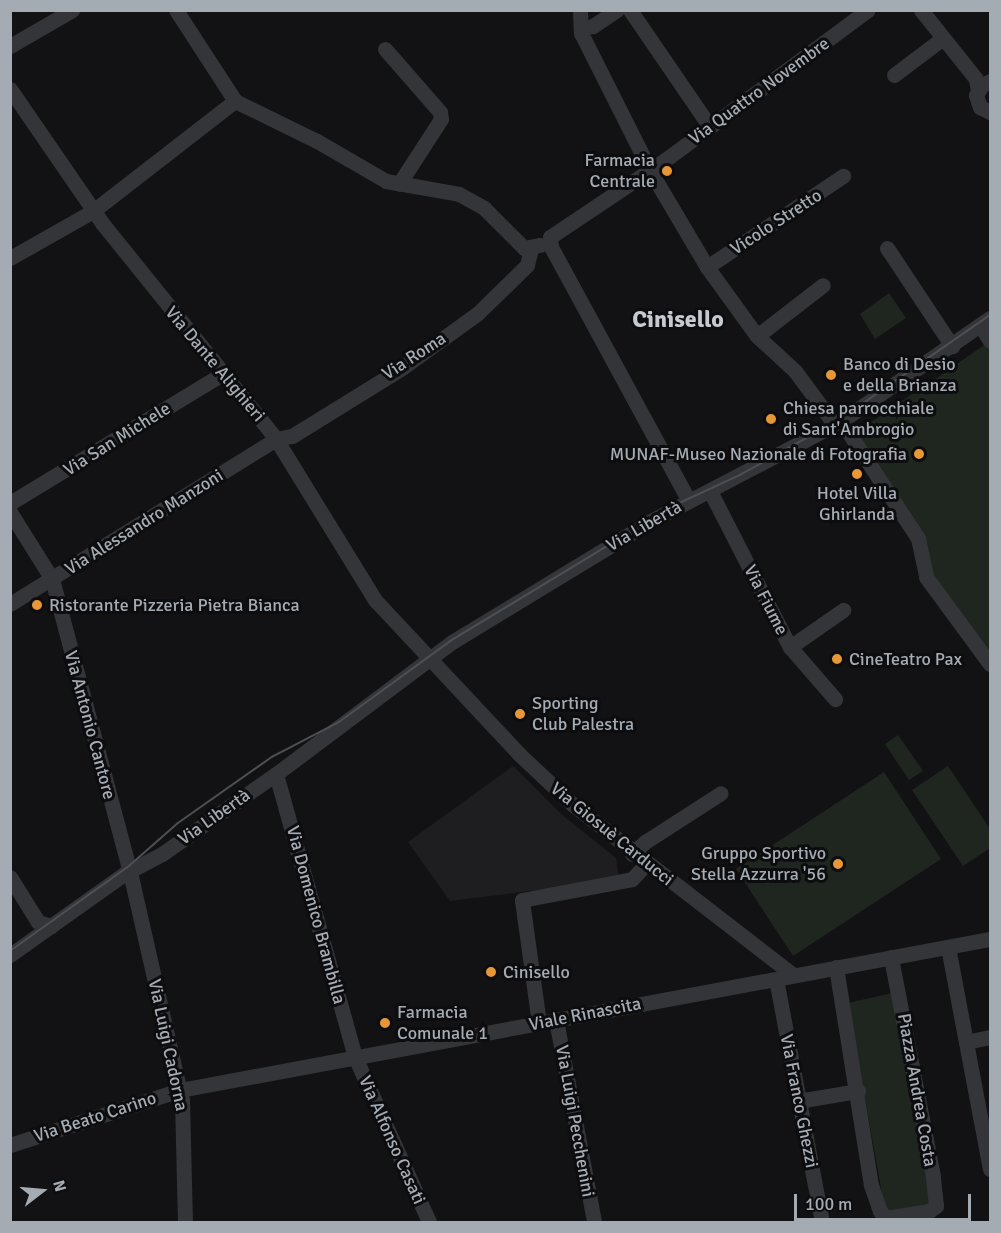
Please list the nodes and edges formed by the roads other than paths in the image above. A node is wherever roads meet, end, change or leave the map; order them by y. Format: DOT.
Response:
graph roads {
  1 [pos="72,10"];
  2 [pos="176,10"];
  3 [pos="580,10"];
  4 [pos="617,10"];
  5 [pos="630,10"];
  6 [pos="868,10"];
  7 [pos="921,10"];
  8 [pos="581,28"];
  9 [pos="943,38"];
  10 [pos="10,46"];
  11 [pos="385,49"];
  12 [pos="894,75"];
  13 [pos="990,81"];
  14 [pos="10,89"];
  15 [pos="978,90"];
  16 [pos="235,102"];
  17 [pos="990,112"];
  18 [pos="711,127"];
  19 [pos="650,169"];
  20 [pos="843,176"];
  21 [pos="399,184"];
  22 [pos="93,211"];
  23 [pos="550,244"];
  24 [pos="887,248"];
  25 [pos="531,249"];
  26 [pos="10,258"];
  27 [pos="707,267"];
  28 [pos="824,285"];
  29 [pos="990,318"];
  30 [pos="990,329"];
  31 [pos="757,336"];
  32 [pos="990,341"];
  33 [pos="952,346"];
  34 [pos="222,374"];
  35 [pos="838,423"];
  36 [pos="276,439"];
  37 [pos="711,491"];
  38 [pos="689,501"];
  39 [pos="10,503"];
  40 [pos="10,512"];
  41 [pos="52,579"];
  42 [pos="10,604"];
  43 [pos="843,610"];
  44 [pos="790,647"];
  45 [pos="432,657"];
  46 [pos="990,664"];
  47 [pos="835,699"];
  48 [pos="276,774"];
  49 [pos="721,793"];
  50 [pos="632,854"];
  51 [pos="646,864"];
  52 [pos="129,870"];
  53 [pos="10,877"];
  54 [pos="51,926"];
  55 [pos="990,939"];
  56 [pos="948,947"];
  57 [pos="10,955"];
  58 [pos="891,957"];
  59 [pos="836,968"];
  60 [pos="793,975"];
  61 [pos="776,979"];
  62 [pos="556,1020"];
  63 [pos="539,1023"];
  64 [pos="990,1037"];
  65 [pos="966,1042"];
  66 [pos="355,1057"];
  67 [pos="180,1090"];
  68 [pos="858,1090"];
  69 [pos="798,1101"];
  70 [pos="987,1130"];
  71 [pos="10,1144"];
  72 [pos="990,1169"];
  73 [pos="884,1220"];
  74 [pos="185,1222"];
  75 [pos="429,1222"];
  76 [pos="594,1222"];
  77 [pos="822,1222"];
  1 -- 10 [label="street"];
  2 -- 16 [label="street"];
  3 -- 8 [label="street"];
  4 -- 8 [label="street"];
  5 -- 18 [label="street"];
  6 -- 18 [label="street, Via Quattro Novembre"];
  7 -- 9 [label="street"];
  8 -- 19 [label="street"];
  9 -- 12 [label="street"];
  9 -- 15 [label="street"];
  11 -- 21 [label="street"];
  13 -- 15 [label="street"];
  14 -- 22 [label="street, Via Dante Alighieri"];
  15 -- 17 [label="street"];
  16 -- 21 [label="street"];
  16 -- 22 [label="street"];
  18 -- 19 [label="street, Via Quattro Novembre"];
  19 -- 23 [label="street, Via Quattro Novembre"];
  19 -- 27 [label="street"];
  20 -- 27 [label="street, Vicolo Stretto"];
  21 -- 25 [label="street"];
  22 -- 26 [label="street"];
  22 -- 34 [label="street, Via Dante Alighieri"];
  23 -- 25 [label="street"];
  23 -- 38 [label="street"];
  24 -- 33 [label="street"];
  25 -- 36 [label="street, Via Roma"];
  27 -- 31 [label="street"];
  28 -- 31 [label="street"];
  29 -- 33 [label="street, Via Libertà"];
  30 -- 32 [label="street"];
  31 -- 35 [label="street"];
  33 -- 35 [label="street, Via Libertà"];
  34 -- 36 [label="street, Via Dante Alighieri"];
  34 -- 39 [label="street, Via San Michele"];
  35 -- 37 [label="street, Via Libertà"];
  35 -- 46 [label="street"];
  36 -- 41 [label="street, Via Alessandro Manzoni"];
  36 -- 45 [label="street, Via Dante Alighieri"];
  37 -- 38 [label="street, Via Libertà"];
  37 -- 44 [label="street, Via Fiume"];
  38 -- 45 [label="street, Via Libertà"];
  40 -- 41 [label="street, Via Antonio Cantore"];
  41 -- 42 [label="street, Via Alessandro Manzoni"];
  41 -- 52 [label="street, Via Antonio Cantore"];
  43 -- 44 [label="street"];
  44 -- 47 [label="street, Via Fiume"];
  45 -- 48 [label="street, Via Libertà"];
  45 -- 50 [label="street, Via Giosuè Carducci"];
  48 -- 52 [label="street, Via Libertà"];
  48 -- 66 [label="street, Via Domenico Brambilla"];
  49 -- 50 [label="street"];
  50 -- 51 [label="street, Via Giosuè Carducci"];
  51 -- 60 [label="street, Via Giosuè Carducci"];
  51 -- 63 [label="street"];
  52 -- 54 [label="street, Via Libertà"];
  52 -- 67 [label="street, Via Luigi Cadorna"];
  53 -- 54 [label="street"];
  54 -- 57 [label="street, Via Libertà"];
  55 -- 56 [label="street, Viale Rinascita"];
  56 -- 58 [label="street, Viale Rinascita"];
  56 -- 65 [label="street"];
  58 -- 59 [label="street, Viale Rinascita"];
  58 -- 73 [label="street, Piazza Andrea Costa"];
  59 -- 60 [label="street, Viale Rinascita"];
  59 -- 68 [label="street, Piazza Andrea Costa"];
  60 -- 61 [label="street, Viale Rinascita"];
  61 -- 62 [label="street, Viale Rinascita"];
  61 -- 69 [label="street, Via Franco Ghezzi"];
  62 -- 63 [label="street, Viale Rinascita"];
  62 -- 76 [label="street, Via Luigi Pecchenini"];
  63 -- 66 [label="street, Viale Rinascita"];
  64 -- 65 [label="street"];
  65 -- 70 [label="street"];
  66 -- 67 [label="street, Viale Rinascita"];
  66 -- 75 [label="street, Via Alfonso Casati"];
  67 -- 71 [label="street, Via Beato Carino"];
  67 -- 74 [label="street, Via Luigi Cadorna"];
  68 -- 69 [label="street"];
  68 -- 73 [label="street, Piazza Andrea Costa"];
  69 -- 77 [label="street, Via Franco Ghezzi"];
  70 -- 72 [label="street"];
}
